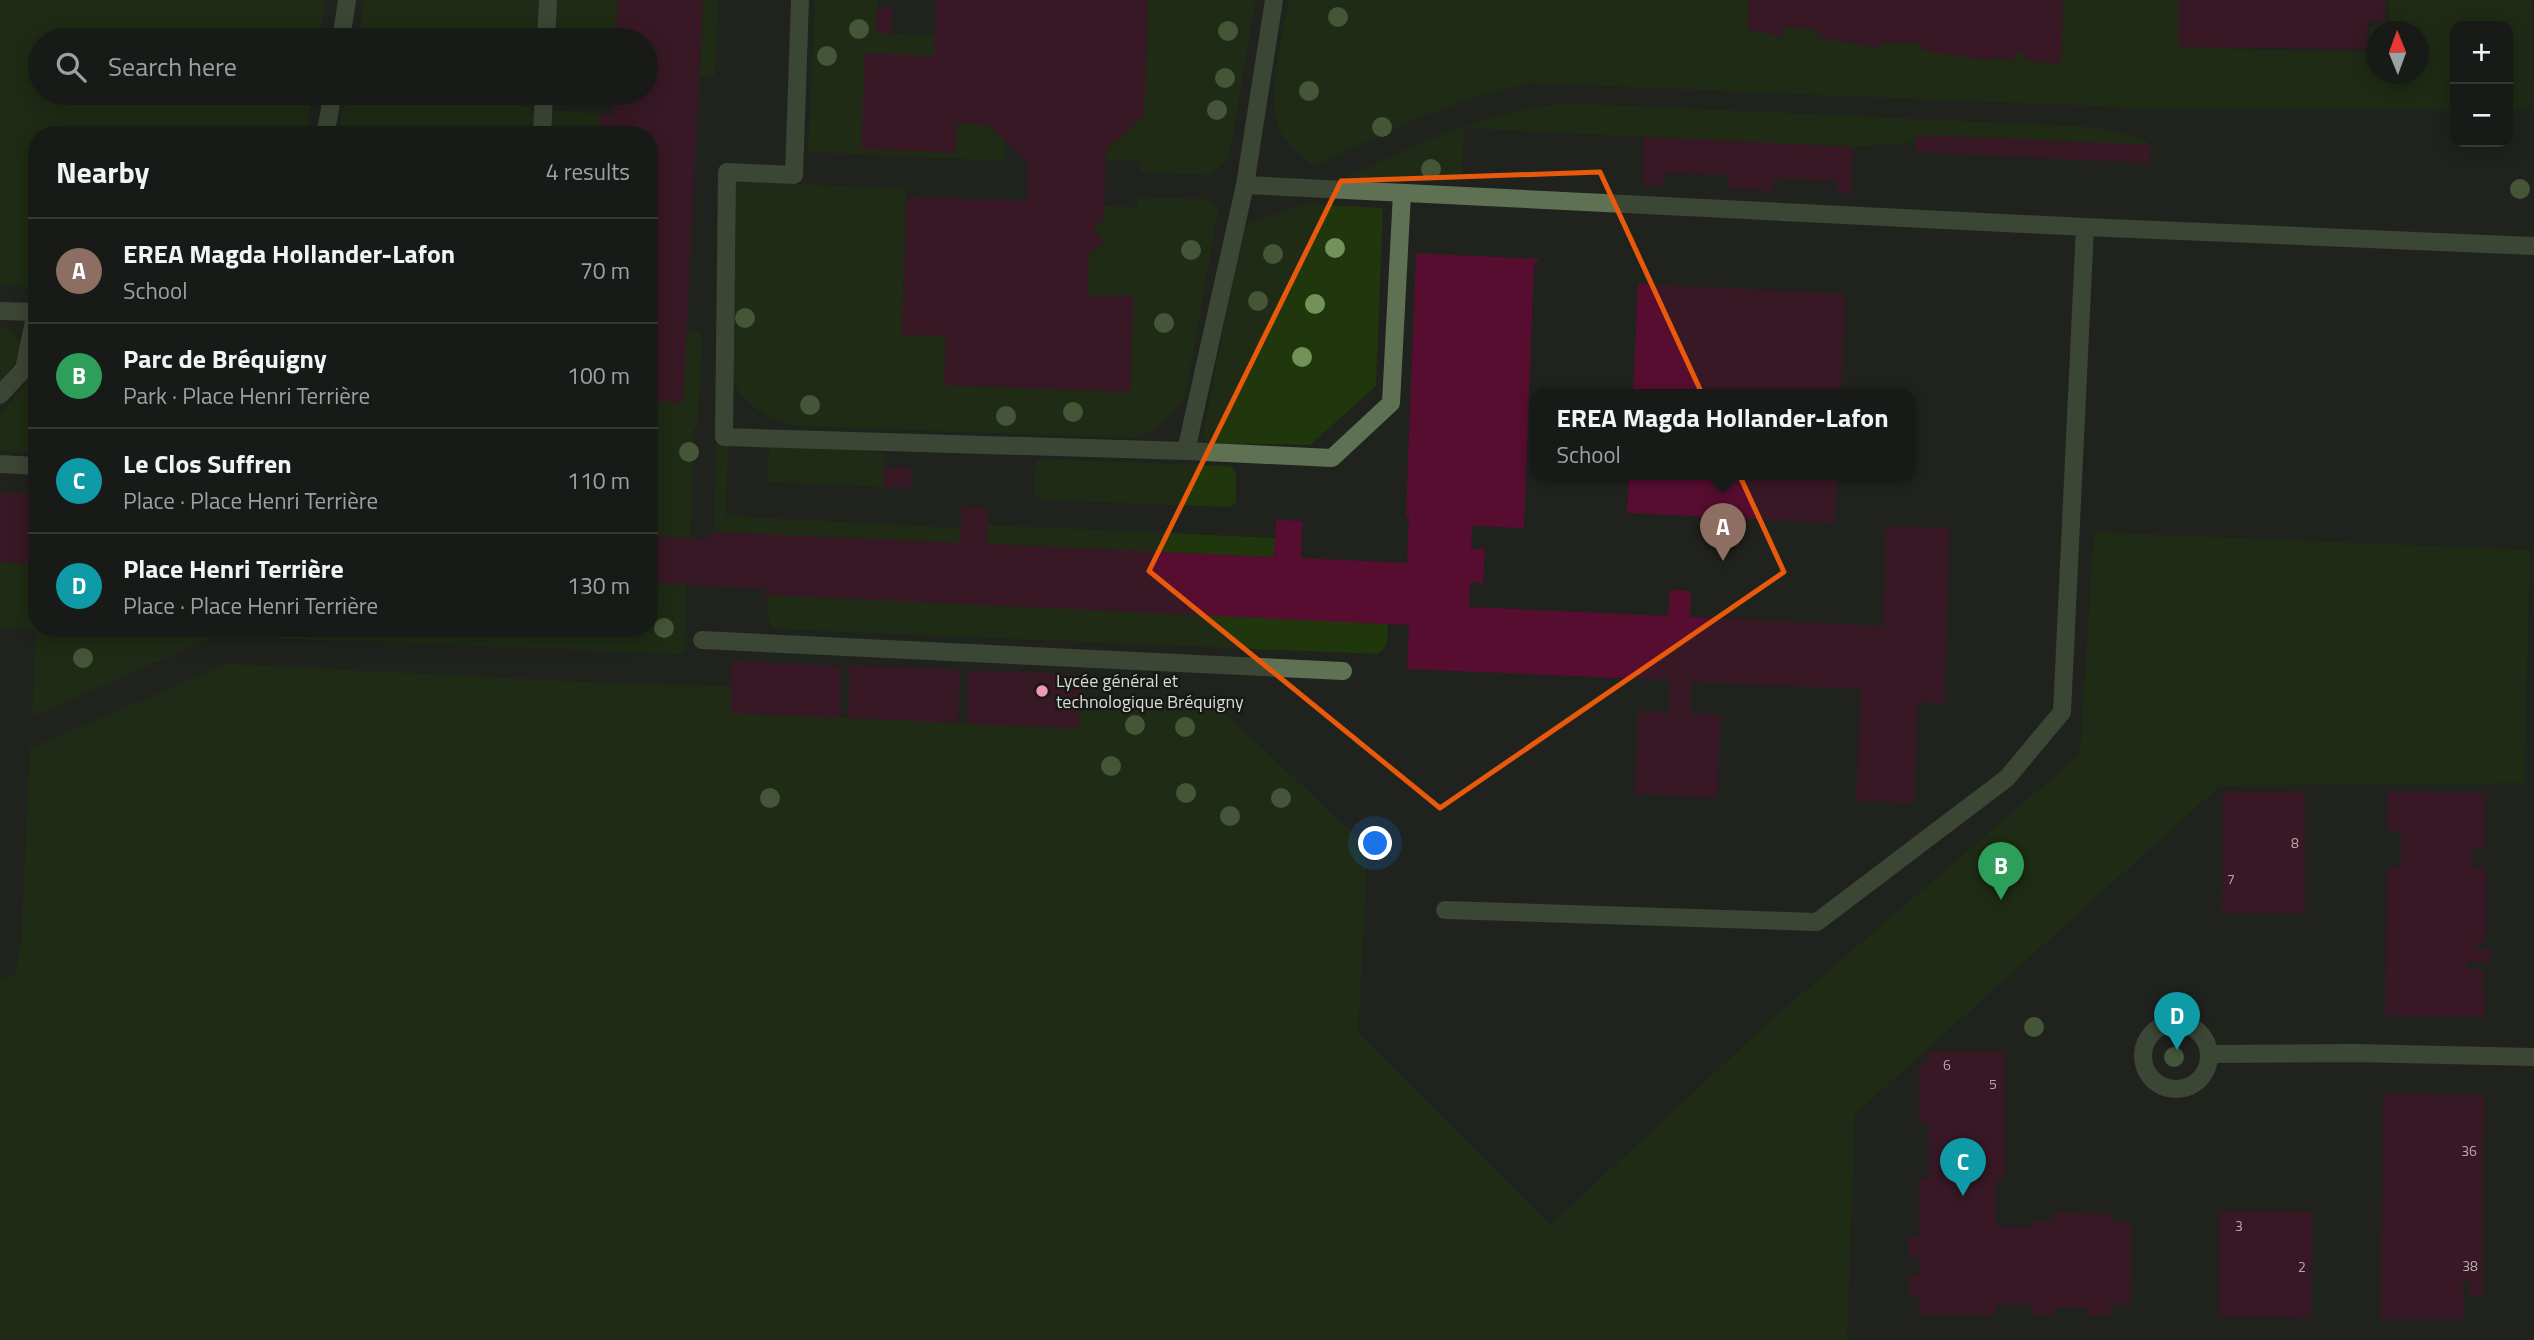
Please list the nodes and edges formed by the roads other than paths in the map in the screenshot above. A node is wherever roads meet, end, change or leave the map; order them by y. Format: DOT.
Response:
graph roads {
  1 [pos="347,0"];
  2 [pos="548,0"];
  3 [pos="800,0"];
  4 [pos="1274,0"];
  5 [pos="343,28"];
  6 [pos="547,28"];
  7 [pos="331,105"];
  8 [pos="543,105"];
  9 [pos="327,126"];
  10 [pos="542,126"];
  11 [pos="1245,185"];
  12 [pos="1402,193"];
  13 [pos="2085,227"];
  14 [pos="2534,246"];
  15 [pos="0,311"];
  16 [pos="28,312"];
  17 [pos="28,351"];
  18 [pos="0,395"];
  19 [pos="1186,451"];
  20 [pos="0,464"];
  21 [pos="28,466"];
  22 [pos="702,640"];
  23 [pos="1343,671"];
  24 [pos="1445,911"];
  25 [pos="2209,1054"];
  26 [pos="2534,1057"];
  1 -- 5 [label="street"];
  2 -- 6 [label="street"];
  3 -- 19 [label="street"];
  4 -- 11 [label="street"];
  7 -- 9 [label="street"];
  8 -- 10 [label="street"];
  11 -- 12 [label="street"];
  11 -- 19 [label="street"];
  12 -- 13 [label="street"];
  12 -- 19 [label="street"];
  13 -- 14 [label="street"];
  13 -- 24 [label="street"];
  15 -- 16 [label="street"];
  17 -- 18 [label="street"];
  20 -- 21 [label="street"];
  22 -- 23 [label="street"];
  25 -- 26 [label="street"];
}
